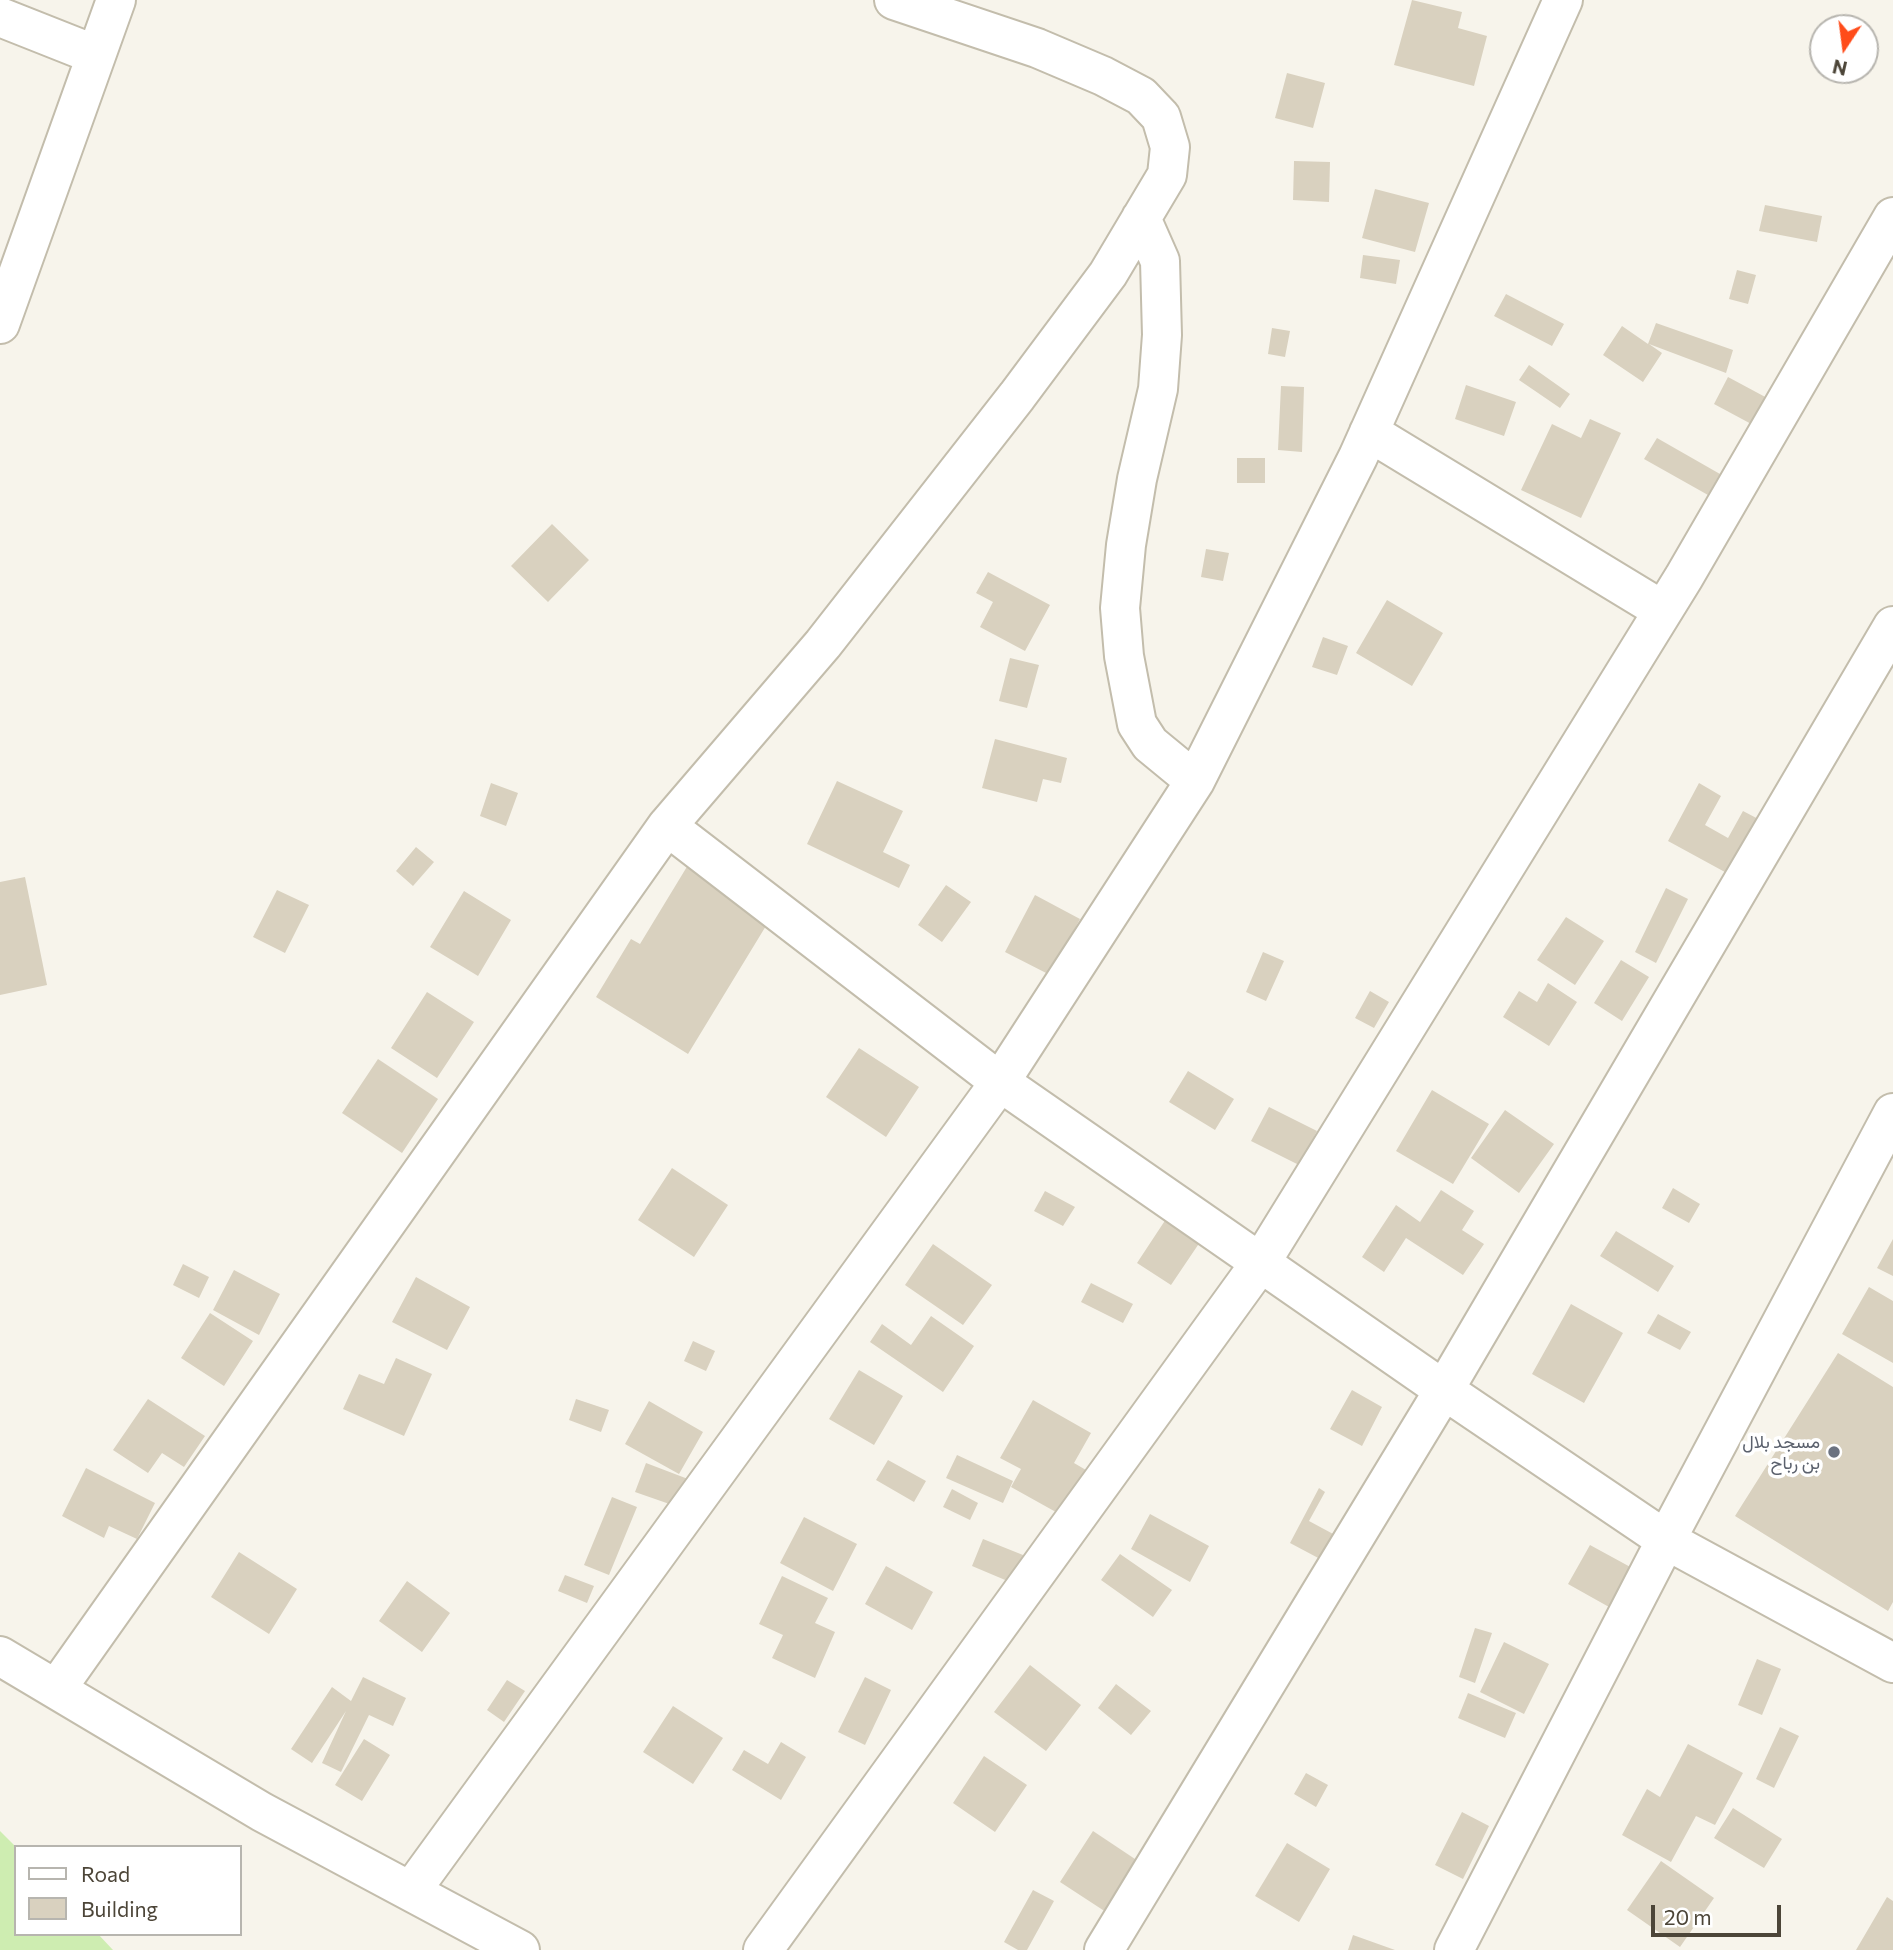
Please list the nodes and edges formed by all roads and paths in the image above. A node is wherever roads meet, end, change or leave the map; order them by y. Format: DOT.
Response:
graph roads {
  1 [pos="116,0"];
  2 [pos="894,0"];
  3 [pos="1563,0"];
  4 [pos="0,17"];
  5 [pos="96,55"];
  6 [pos="1893,217"];
  7 [pos="1141,218"];
  8 [pos="3,307"];
  9 [pos="1368,432"];
  10 [pos="1662,610"];
  11 [pos="1893,626"];
  12 [pos="1195,781"];
  13 [pos="667,826"];
  14 [pos="1000,1082"];
  15 [pos="1893,1113"];
  16 [pos="1261,1262"];
  17 [pos="1444,1390"];
  18 [pos="1666,1540"];
  19 [pos="0,1656"];
  20 [pos="1893,1663"];
  21 [pos="57,1688"];
  22 [pos="411,1891"];
  23 [pos="520,1950"];
  24 [pos="763,1950"];
  25 [pos="1104,1950"];
  26 [pos="1454,1950"];
  1 -- 5 [label="street"];
  2 -- 7 [label="street"];
  3 -- 9 [label="street"];
  4 -- 5 [label="street"];
  5 -- 8 [label="street"];
  6 -- 10 [label="street"];
  7 -- 12 [label="street"];
  7 -- 13 [label="street"];
  9 -- 10 [label="street"];
  9 -- 12 [label="street"];
  10 -- 16 [label="street"];
  11 -- 17 [label="street"];
  12 -- 14 [label="street"];
  13 -- 14 [label="street"];
  13 -- 21 [label="street"];
  14 -- 16 [label="street"];
  14 -- 22 [label="street"];
  15 -- 18 [label="street"];
  16 -- 17 [label="street"];
  16 -- 24 [label="street"];
  17 -- 18 [label="street"];
  17 -- 25 [label="street"];
  18 -- 20 [label="street"];
  18 -- 26 [label="street"];
  19 -- 21 [label="street"];
  21 -- 22 [label="street"];
  22 -- 23 [label="street"];
}
